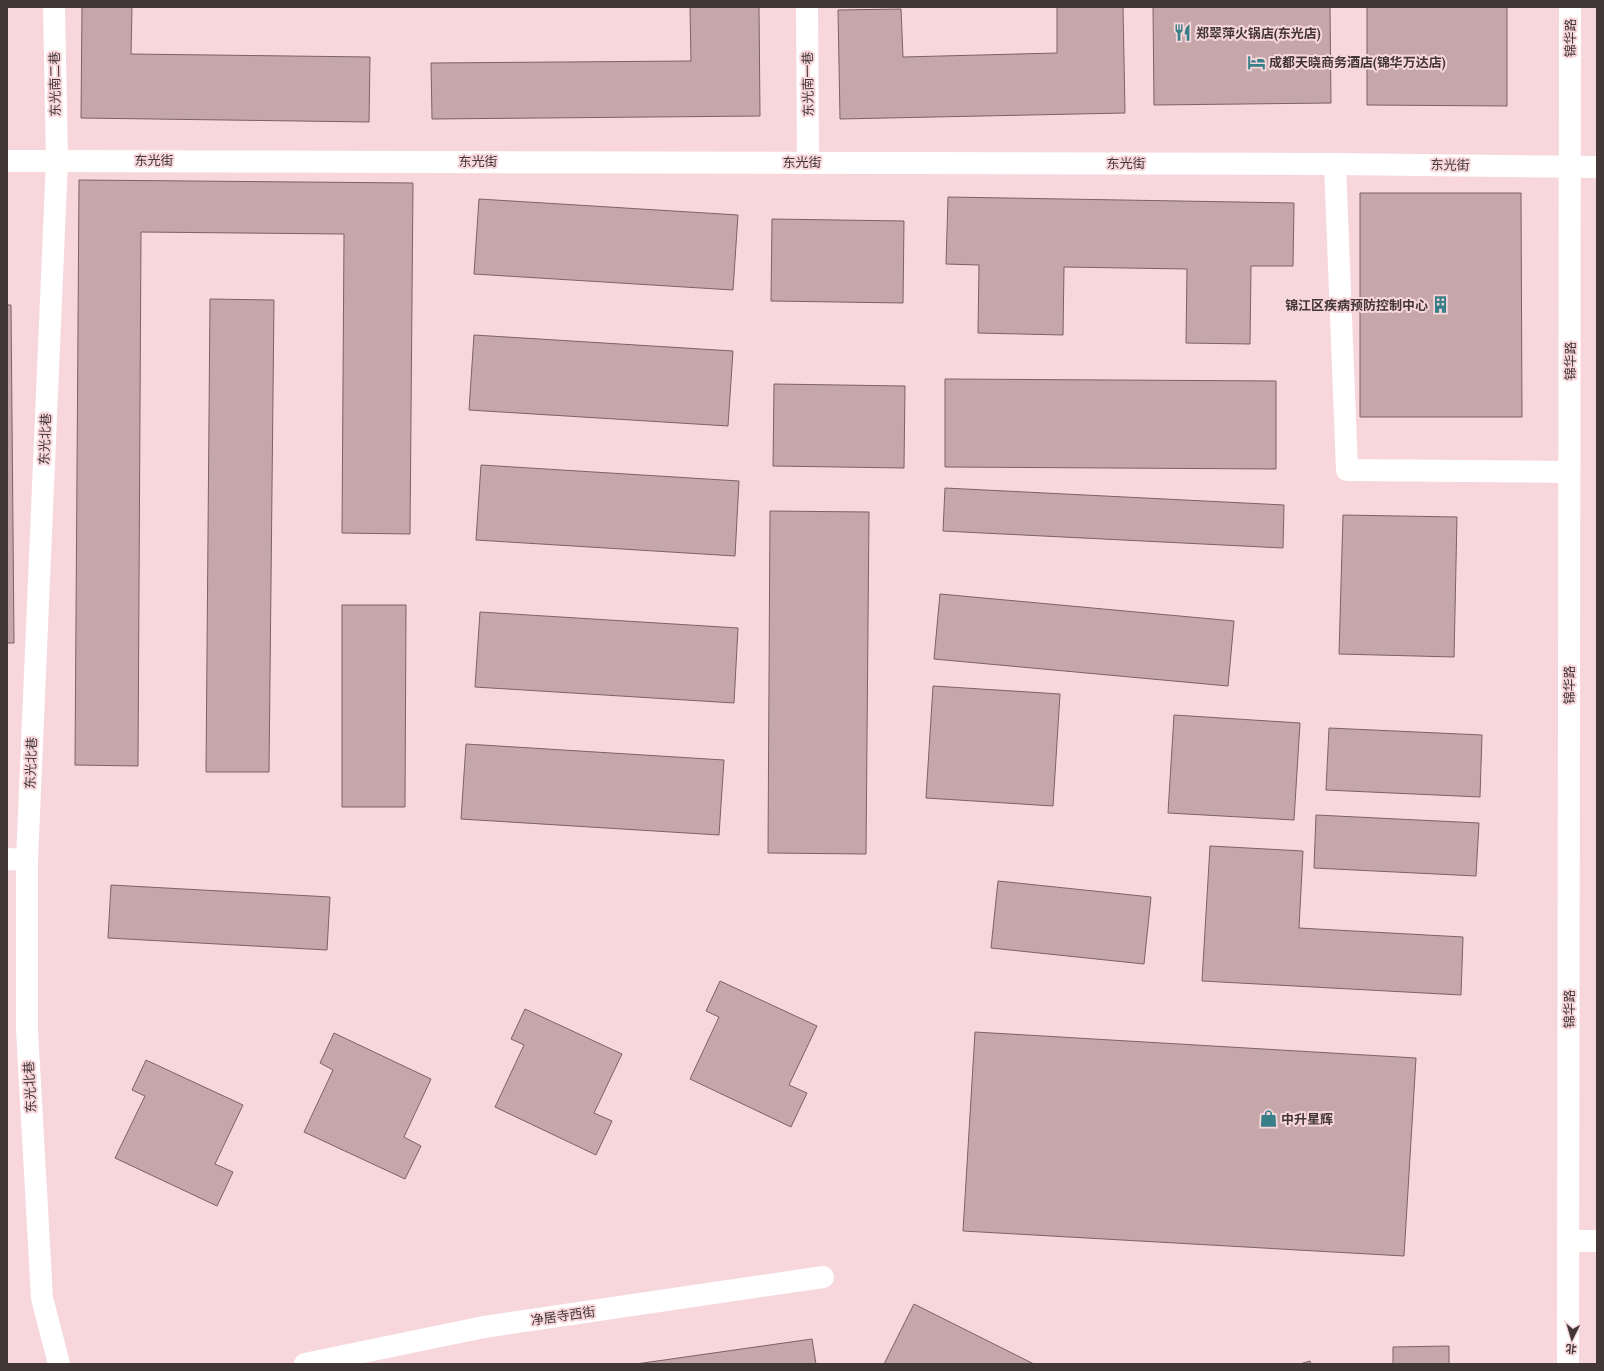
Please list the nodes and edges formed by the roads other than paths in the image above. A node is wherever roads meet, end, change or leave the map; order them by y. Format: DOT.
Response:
graph roads {
  1 [pos="54,7"];
  2 [pos="807,7"];
  3 [pos="1570,7"];
  4 [pos="57,160"];
  5 [pos="7,161"];
  6 [pos="808,162"];
  7 [pos="1336,164"];
  8 [pos="1571,167"];
  9 [pos="1597,167"];
  10 [pos="1569,472"];
  11 [pos="17,860"];
  12 [pos="1568,1241"];
  13 [pos="1597,1241"];
  14 [pos="823,1277"];
  15 [pos="59,1364"];
  16 [pos="305,1364"];
  17 [pos="1568,1364"];
  1 -- 4 [label="street, 东光南二巷"];
  2 -- 6 [label="street, 东光南一巷"];
  3 -- 8 [label="street, 锦华路"];
  4 -- 5 [label="street, 东光街"];
  4 -- 6 [label="street, 东光街"];
  4 -- 11 [label="street, 东光北巷"];
  6 -- 7 [label="street, 东光街"];
  7 -- 8 [label="street, 东光街"];
  7 -- 10 [label="street"];
  8 -- 9 [label="street, 东光街"];
  8 -- 10 [label="street, 锦华路"];
  10 -- 12 [label="street, 锦华路"];
  11 -- 15 [label="street, 东光北巷"];
  12 -- 13 [label="street"];
  12 -- 17 [label="street, 锦华路"];
  14 -- 16 [label="street, 净居寺西街"];
}
